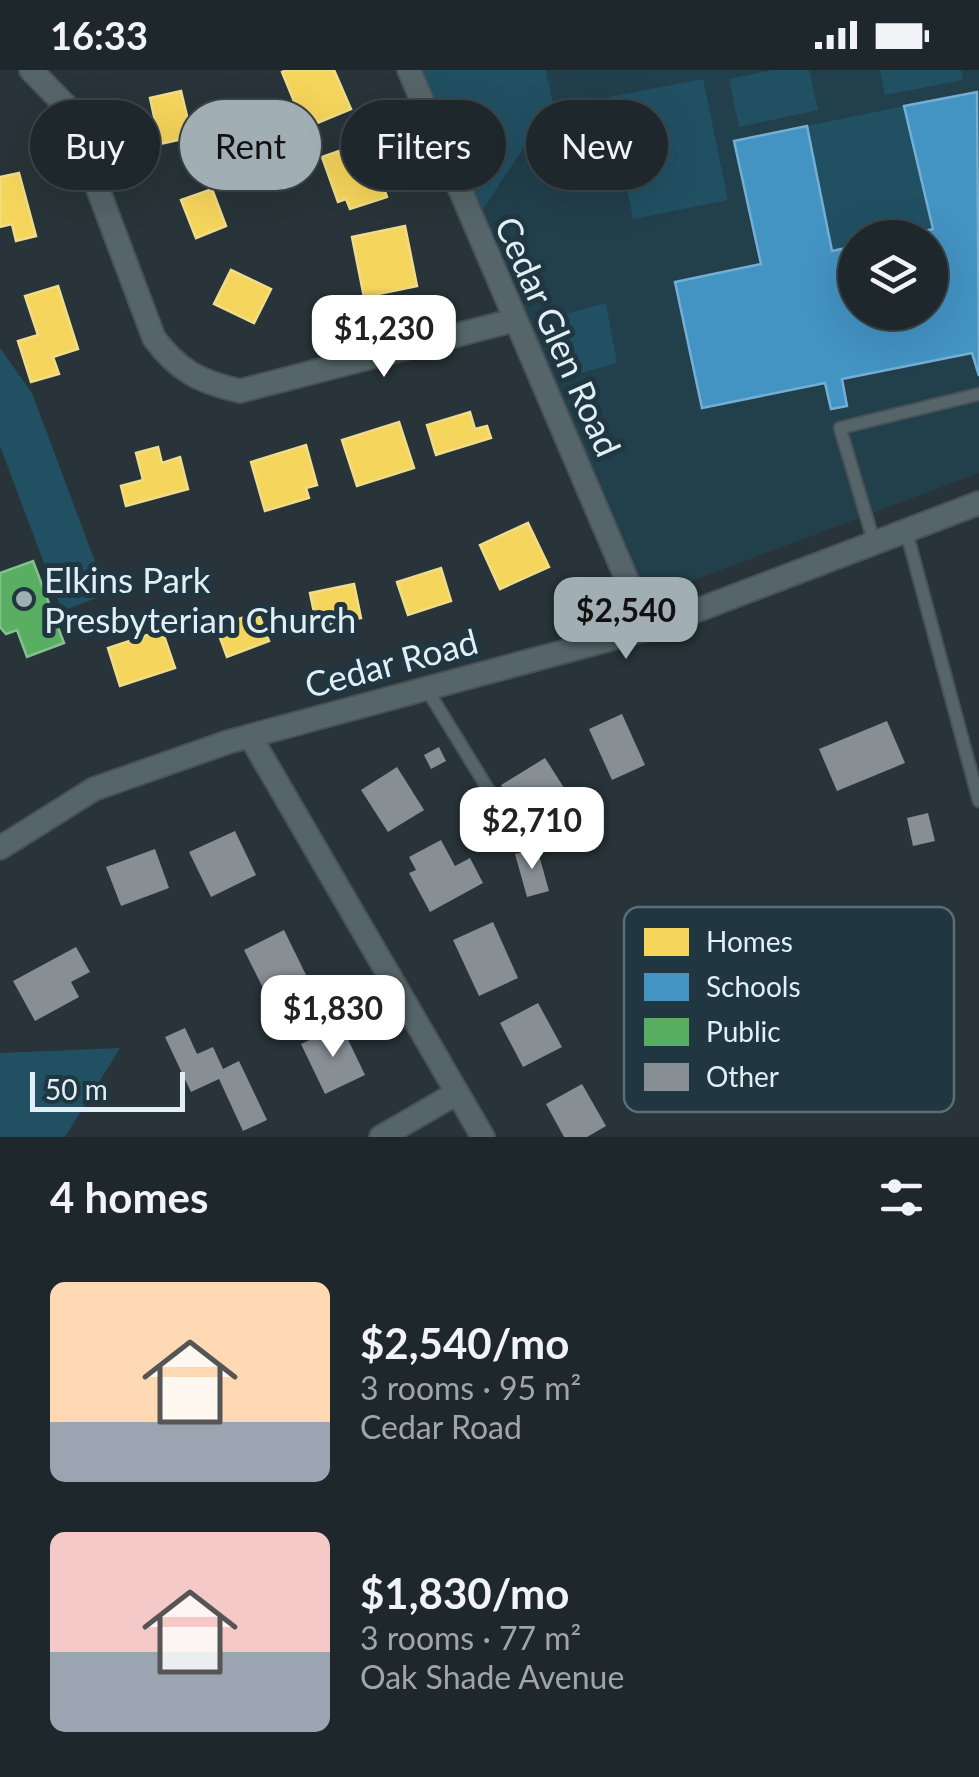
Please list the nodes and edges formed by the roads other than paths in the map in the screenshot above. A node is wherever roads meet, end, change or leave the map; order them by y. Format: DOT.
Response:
graph roads {
  1 [pos="30,70"];
  2 [pos="408,70"];
  3 [pos="515,320"];
  4 [pos="979,394"];
  5 [pos="979,503"];
  6 [pos="906,530"];
  7 [pos="874,542"];
  8 [pos="648,628"];
  9 [pos="426,688"];
  10 [pos="250,736"];
  11 [pos="979,801"];
  12 [pos="3,841"];
  13 [pos="520,841"];
  14 [pos="457,1094"];
  15 [pos="382,1137"];
  16 [pos="483,1137"];
  1 -- 3 [label="street"];
  2 -- 3 [label="street, Cedar Glen Road"];
  3 -- 8 [label="street, Cedar Glen Road"];
  4 -- 7 [label="lane"];
  5 -- 6 [label="street, Cedar Road"];
  6 -- 7 [label="street, Cedar Road"];
  6 -- 11 [label="lane"];
  7 -- 8 [label="street, Cedar Road"];
  8 -- 9 [label="street, Cedar Road"];
  9 -- 10 [label="street, Cedar Road"];
  9 -- 13 [label="lane"];
  10 -- 12 [label="street, Cedar Road"];
  10 -- 14 [label="street"];
  14 -- 15 [label="street"];
  14 -- 16 [label="street"];
}
